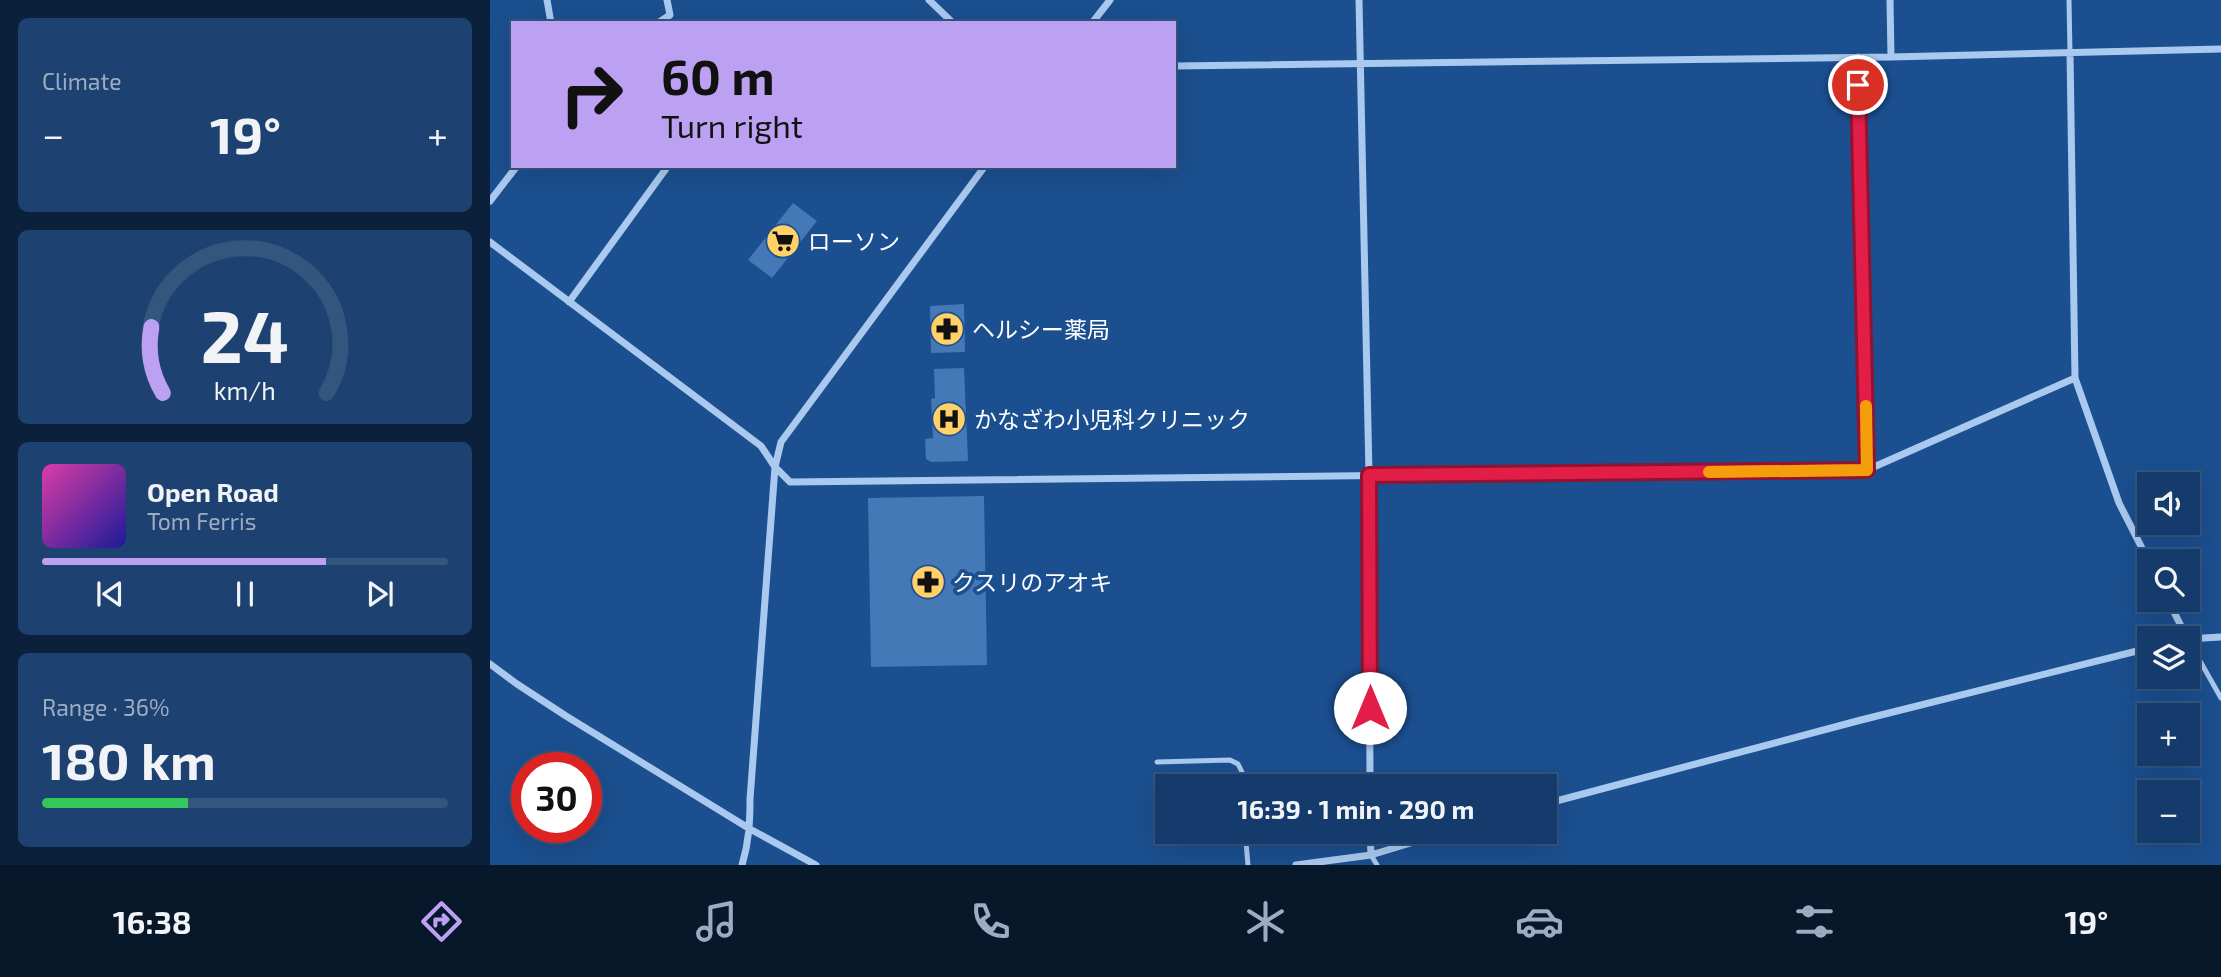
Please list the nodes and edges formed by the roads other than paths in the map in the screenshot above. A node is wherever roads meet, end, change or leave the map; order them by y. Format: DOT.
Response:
graph roads {
  1 [pos="547,0"];
  2 [pos="667,0"];
  3 [pos="929,0"];
  4 [pos="1110,0"];
  5 [pos="1359,0"];
  6 [pos="1890,0"];
  7 [pos="2069,0"];
  8 [pos="551,21"];
  9 [pos="661,21"];
  10 [pos="951,21"];
  11 [pos="1094,21"];
  12 [pos="2221,50"];
  13 [pos="2070,53"];
  14 [pos="1858,57"];
  15 [pos="1891,57"];
  16 [pos="1360,65"];
  17 [pos="1176,66"];
  18 [pos="515,168"];
  19 [pos="667,168"];
  20 [pos="984,168"];
  21 [pos="490,201"];
  22 [pos="490,242"];
  23 [pos="569,302"];
  24 [pos="2075,378"];
  25 [pos="775,467"];
  26 [pos="1867,470"];
  27 [pos="1369,475"];
  28 [pos="2142,549"];
  29 [pos="2221,637"];
  30 [pos="2200,638"];
  31 [pos="2137,651"];
  32 [pos="2200,662"];
  33 [pos="490,664"];
  34 [pos="2221,698"];
  35 [pos="1157,762"];
  36 [pos="1242,774"];
  37 [pos="1370,774"];
  38 [pos="1557,801"];
  39 [pos="750,829"];
  40 [pos="1246,844"];
  41 [pos="1371,844"];
  42 [pos="1407,844"];
  43 [pos="1371,855"];
  44 [pos="742,865"];
  45 [pos="816,865"];
  46 [pos="1248,865"];
  47 [pos="1296,865"];
  48 [pos="1377,865"];
  1 -- 8 [label="street"];
  2 -- 9 [label="street"];
  3 -- 10 [label="street"];
  4 -- 11 [label="street"];
  5 -- 16 [label="street"];
  6 -- 15 [label="street"];
  7 -- 13 [label="lane"];
  12 -- 13 [label="street"];
  13 -- 15 [label="street"];
  13 -- 24 [label="street"];
  14 -- 15 [label="street"];
  14 -- 16 [label="street"];
  14 -- 26 [label="street"];
  16 -- 17 [label="street"];
  16 -- 27 [label="street"];
  18 -- 21 [label="street"];
  19 -- 23 [label="street"];
  20 -- 25 [label="street"];
  22 -- 23 [label="street"];
  23 -- 25 [label="street"];
  24 -- 26 [label="street"];
  24 -- 28 [label="street"];
  25 -- 27 [label="street"];
  25 -- 39 [label="street"];
  26 -- 27 [label="street"];
  27 -- 37 [label="street"];
  29 -- 30 [label="street"];
  31 -- 38 [label="street"];
  32 -- 34 [label="lane"];
  33 -- 39 [label="street"];
  35 -- 36 [label="lane"];
  39 -- 44 [label="street"];
  39 -- 45 [label="street"];
  40 -- 46 [label="lane"];
  41 -- 43 [label="street"];
  42 -- 43 [label="street"];
  43 -- 47 [label="street"];
  43 -- 48 [label="lane"];
}
